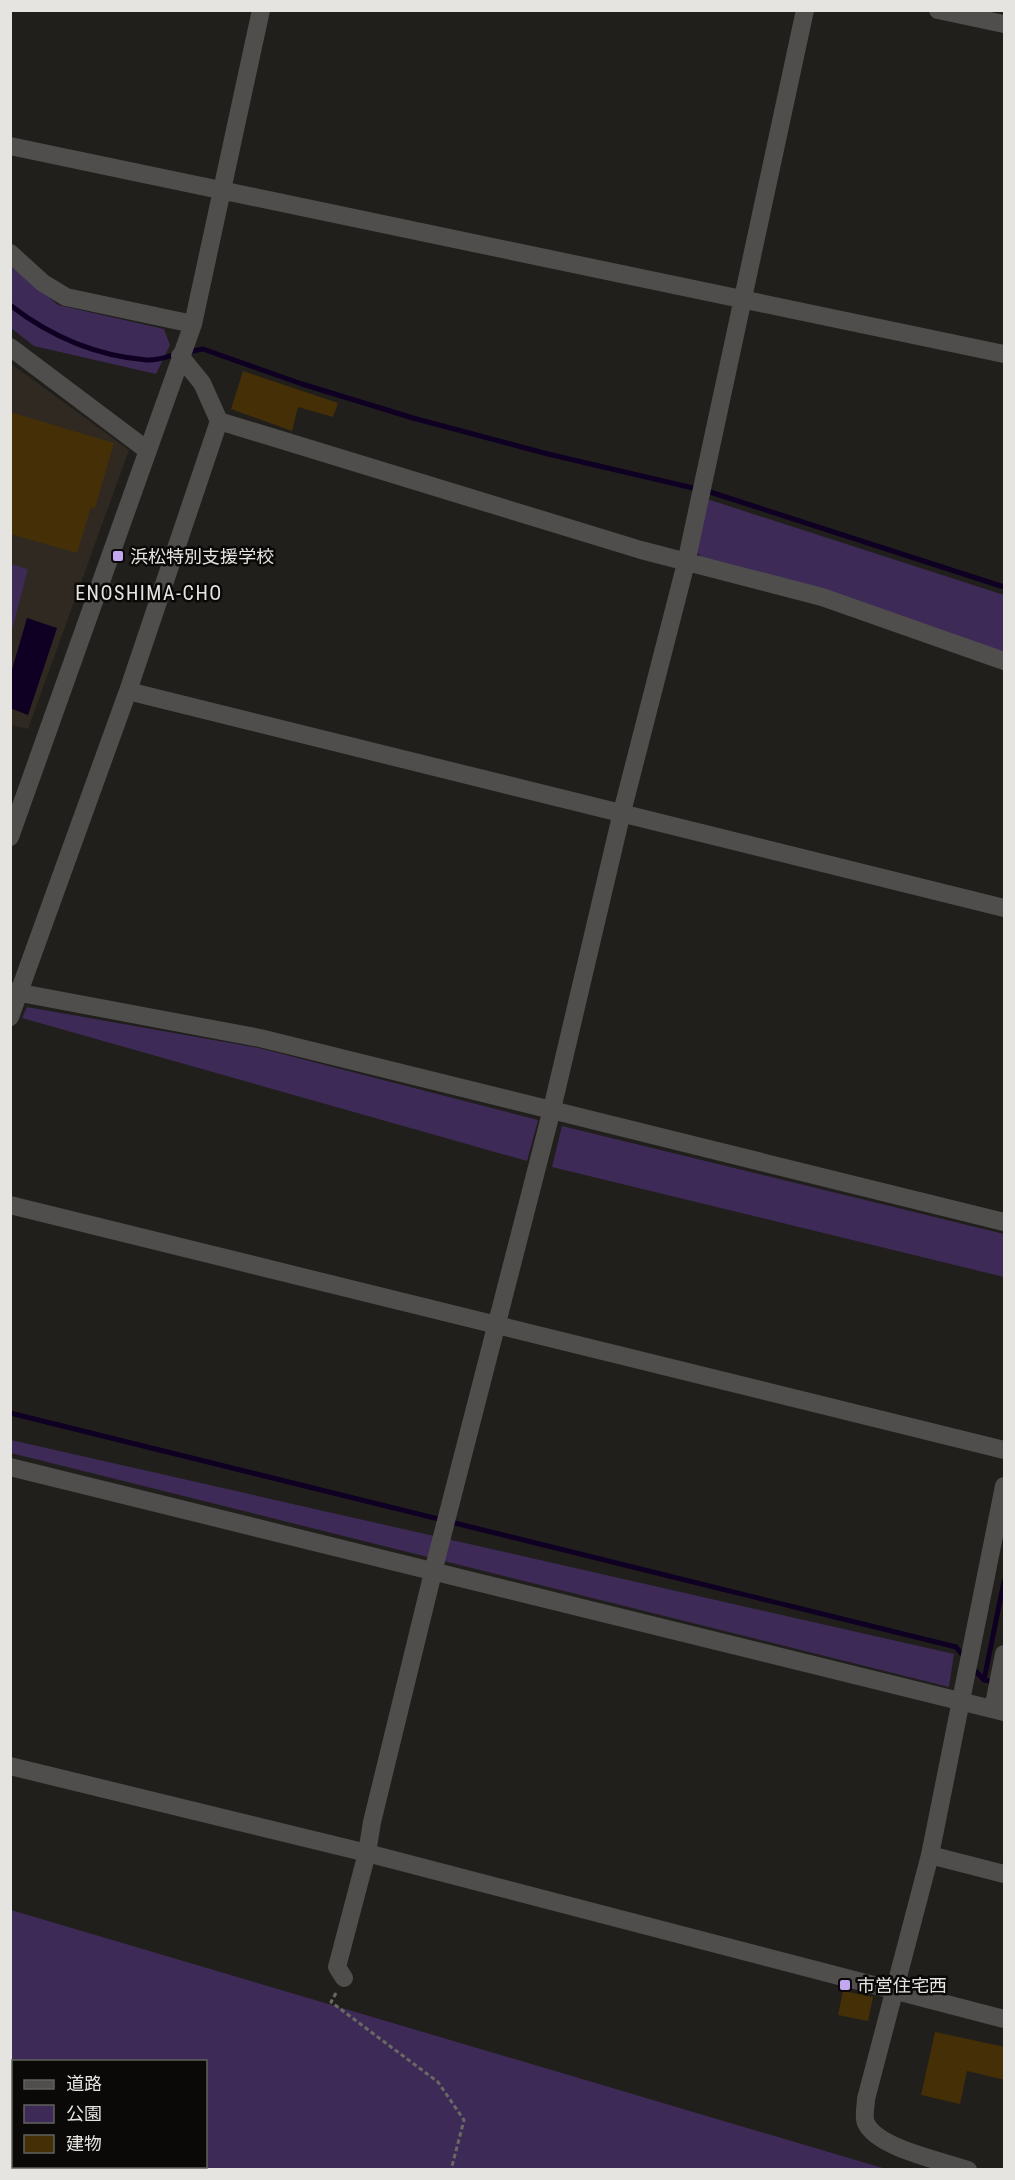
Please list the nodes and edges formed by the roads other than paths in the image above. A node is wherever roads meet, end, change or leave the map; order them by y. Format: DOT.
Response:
graph roads {
  1 [pos="261,10"];
  2 [pos="805,10"];
  3 [pos="938,10"];
  4 [pos="1005,24"];
  5 [pos="10,146"];
  6 [pos="223,191"];
  7 [pos="10,253"];
  8 [pos="743,299"];
  9 [pos="193,324"];
  10 [pos="10,347"];
  11 [pos="1005,354"];
  12 [pos="180,356"];
  13 [pos="219,421"];
  14 [pos="147,450"];
  15 [pos="686,563"];
  16 [pos="1005,661"];
  17 [pos="128,691"];
  18 [pos="622,812"];
  19 [pos="10,837"];
  20 [pos="1005,908"];
  21 [pos="15,992"];
  22 [pos="10,1017"];
  23 [pos="552,1109"];
  24 [pos="10,1205"];
  25 [pos="1005,1222"];
  26 [pos="496,1326"];
  27 [pos="1005,1450"];
  28 [pos="10,1467"];
  29 [pos="1005,1486"];
  30 [pos="435,1566"];
  31 [pos="1005,1654"];
  32 [pos="961,1701"];
  33 [pos="999,1710"];
  34 [pos="10,1766"];
  35 [pos="367,1853"];
  36 [pos="930,1855"];
  37 [pos="1005,1874"];
  38 [pos="344,1978"];
  39 [pos="896,1991"];
  40 [pos="1005,2019"];
  41 [pos="968,2169"];
  1 -- 6 [label="street"];
  2 -- 8 [label="street"];
  3 -- 4 [label="street"];
  5 -- 6 [label="street"];
  6 -- 8 [label="street"];
  6 -- 9 [label="street"];
  7 -- 9 [label="street"];
  8 -- 11 [label="street"];
  8 -- 15 [label="street"];
  9 -- 12 [label="street"];
  10 -- 14 [label="street"];
  12 -- 13 [label="street"];
  12 -- 14 [label="street"];
  13 -- 15 [label="street"];
  13 -- 17 [label="street"];
  14 -- 19 [label="street"];
  15 -- 16 [label="street"];
  15 -- 18 [label="street"];
  17 -- 18 [label="street"];
  17 -- 21 [label="street"];
  18 -- 20 [label="street"];
  18 -- 23 [label="street"];
  21 -- 22 [label="street"];
  21 -- 23 [label="street"];
  23 -- 25 [label="street"];
  23 -- 26 [label="street"];
  24 -- 26 [label="street"];
  26 -- 27 [label="street"];
  26 -- 30 [label="street"];
  28 -- 30 [label="street"];
  29 -- 32 [label="street"];
  30 -- 32 [label="street"];
  30 -- 35 [label="street"];
  31 -- 33 [label="street"];
  32 -- 33 [label="street"];
  32 -- 36 [label="street"];
  34 -- 35 [label="street"];
  35 -- 38 [label="street"];
  35 -- 39 [label="street"];
  36 -- 37 [label="street"];
  36 -- 39 [label="street"];
  39 -- 40 [label="street"];
  39 -- 41 [label="street"];
}
